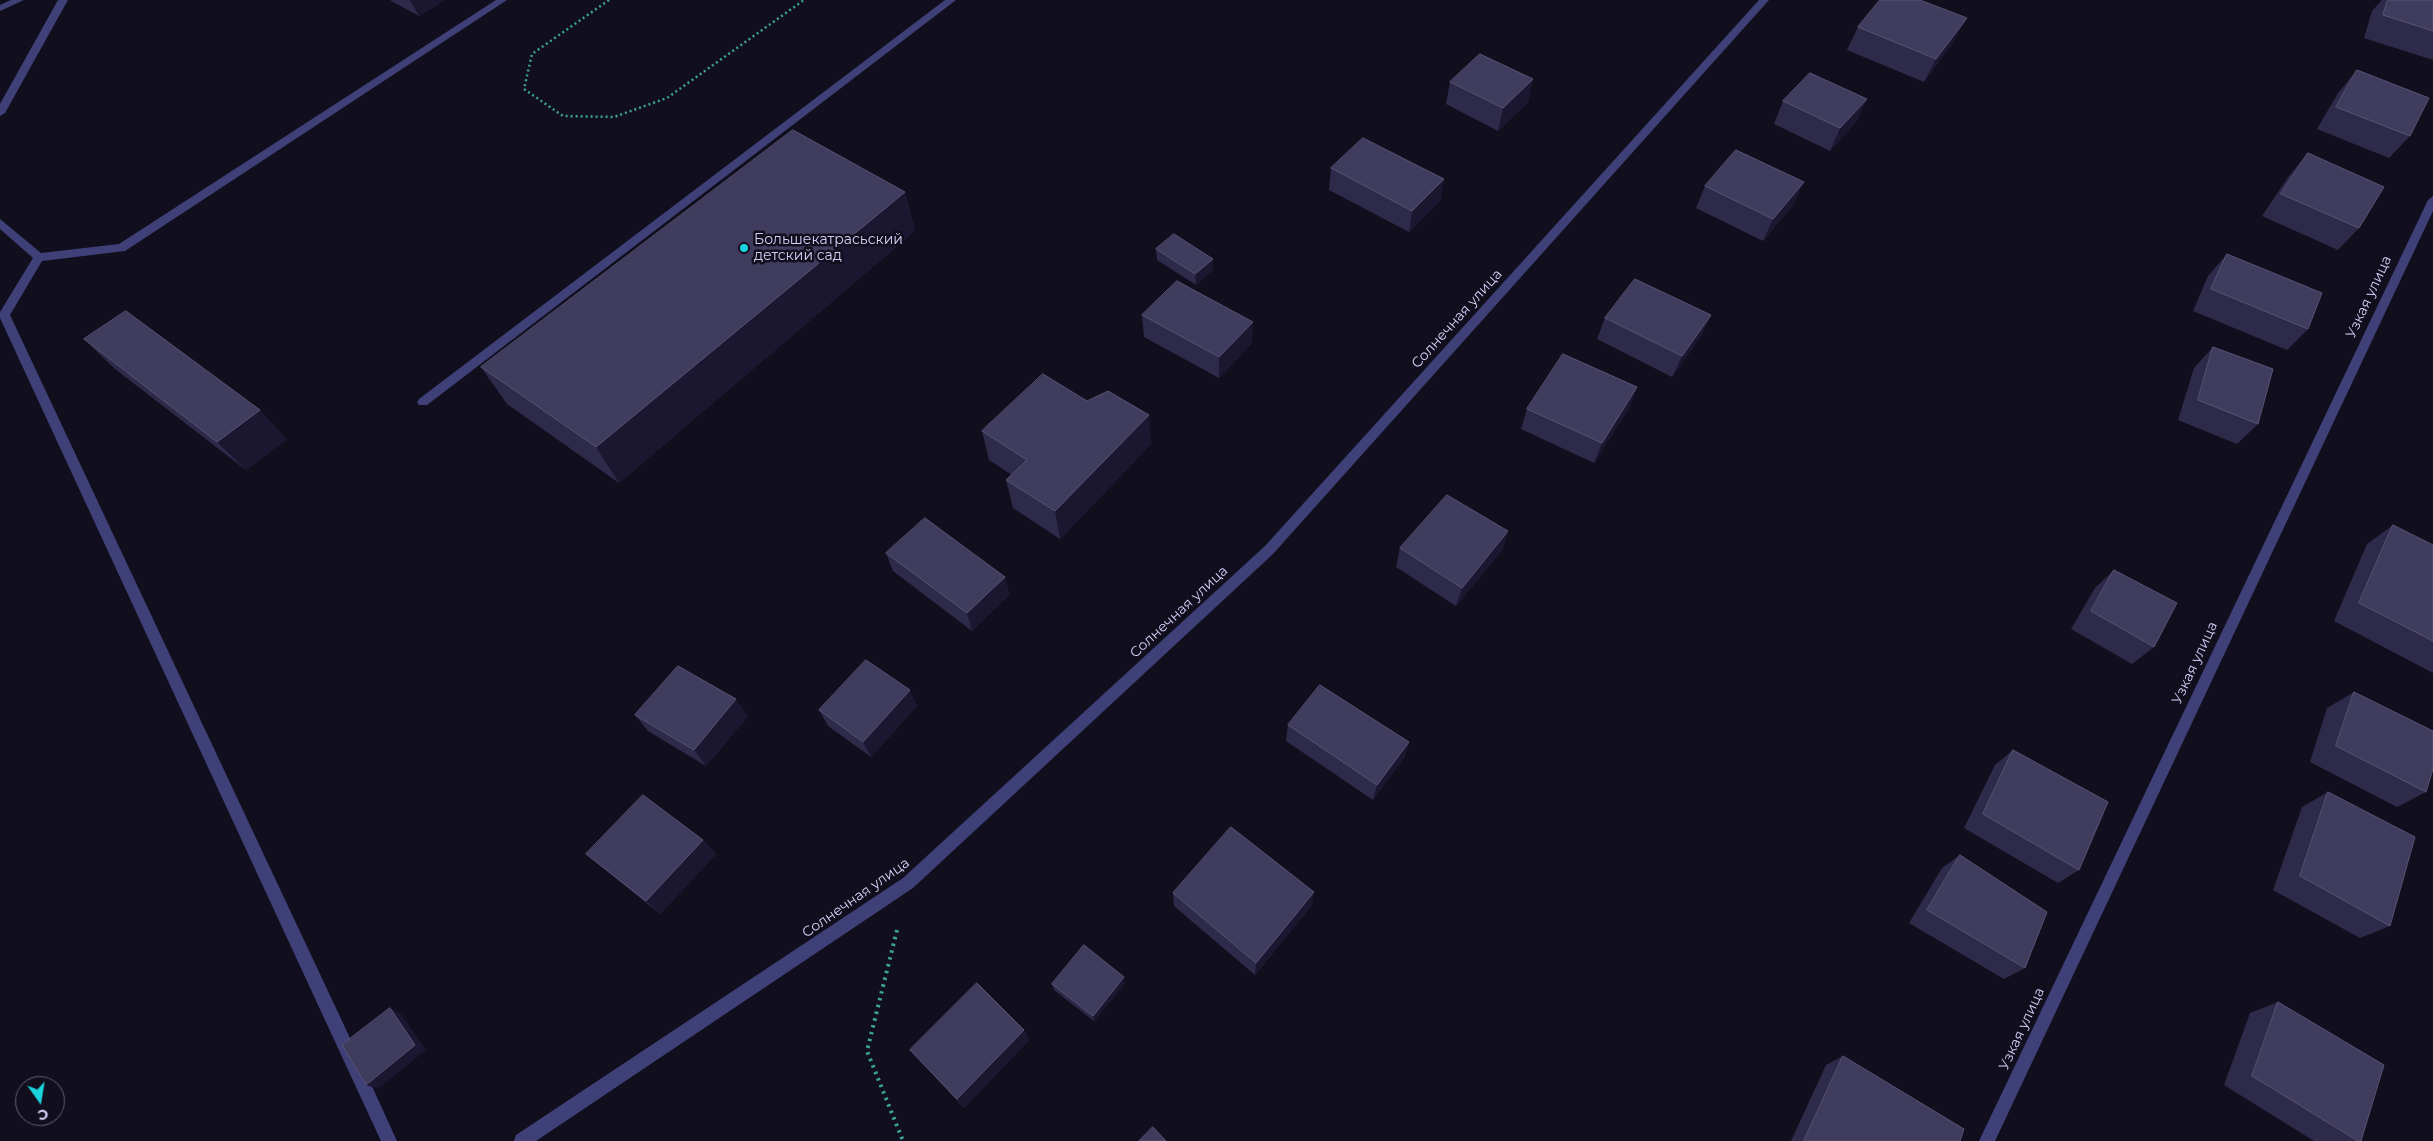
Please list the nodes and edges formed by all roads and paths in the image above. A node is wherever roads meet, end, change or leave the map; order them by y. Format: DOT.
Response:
graph roads {
  1 [pos="19,0"];
  2 [pos="63,0"];
  3 [pos="502,0"];
  4 [pos="609,0"];
  5 [pos="804,0"];
  6 [pos="951,0"];
  7 [pos="1764,0"];
  8 [pos="0,8"];
  9 [pos="0,113"];
  10 [pos="2433,200"];
  11 [pos="0,223"];
  12 [pos="39,257"];
  13 [pos="422,402"];
  14 [pos="908,883"];
  15 [pos="389,1141"];
  16 [pos="522,1141"];
  17 [pos="903,1141"];
  18 [pos="1987,1141"];
  1 -- 8 [label="street"];
  2 -- 9 [label="street"];
  3 -- 12 [label="street"];
  4 -- 5 [label="path"];
  6 -- 13 [label="street"];
  7 -- 14 [label="street, Солнечная улица"];
  10 -- 18 [label="street, Узкая улица"];
  11 -- 12 [label="street"];
  12 -- 15 [label="street"];
  14 -- 16 [label="street, Солнечная улица"];
  14 -- 17 [label="path"];
}
